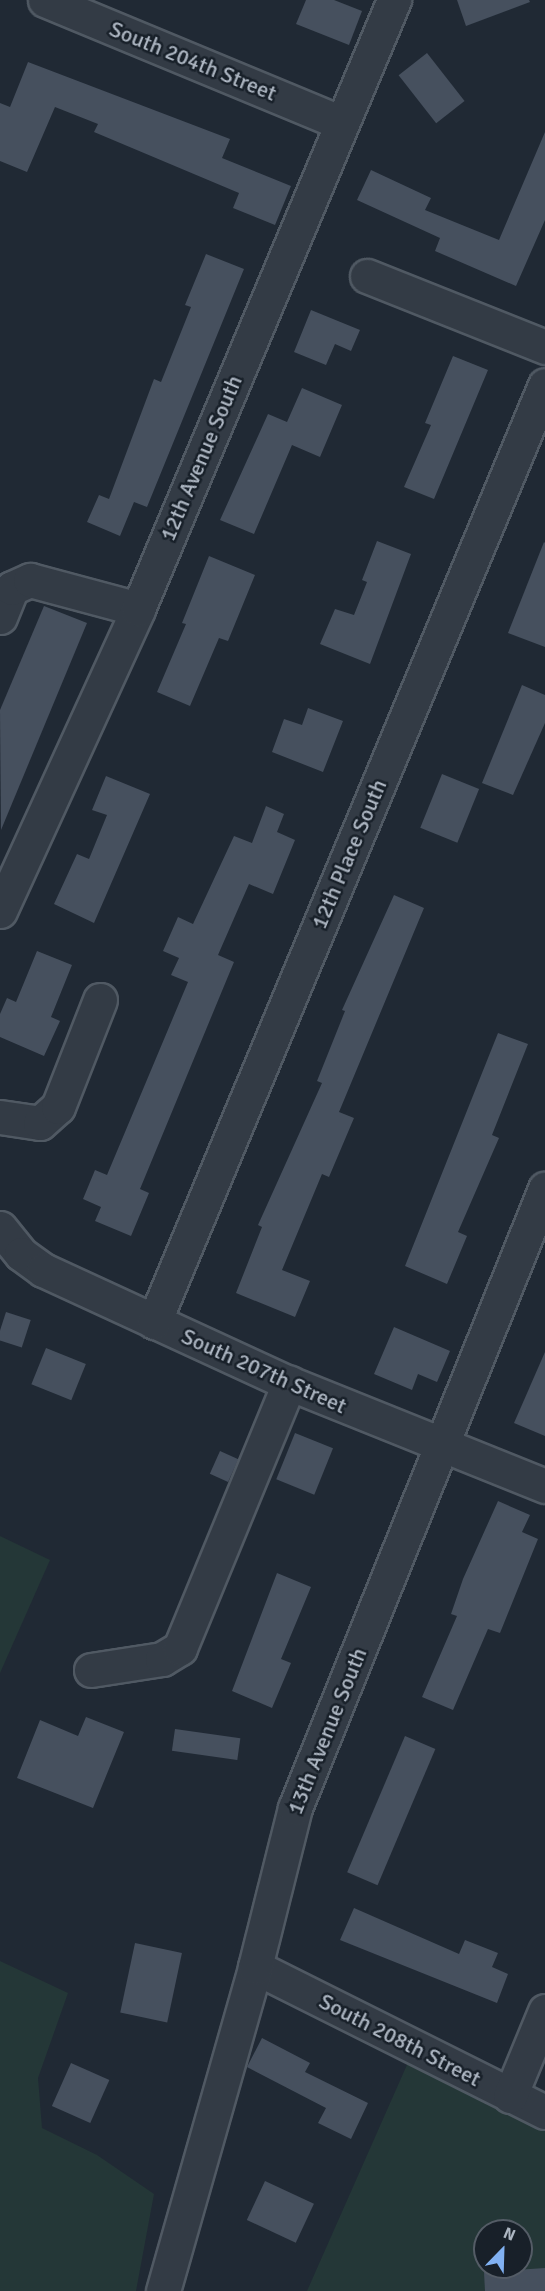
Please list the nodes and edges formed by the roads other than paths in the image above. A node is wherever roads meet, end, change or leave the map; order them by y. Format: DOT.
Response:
graph roads {
  1 [pos="45,0"];
  2 [pos="394,0"];
  3 [pos="342,123"];
  4 [pos="367,276"];
  5 [pos="545,347"];
  6 [pos="545,385"];
  7 [pos="138,609"];
  8 [pos="0,617"];
  9 [pos="0,911"];
  10 [pos="100,1000"];
  11 [pos="0,1117"];
  12 [pos="545,1189"];
  13 [pos="0,1228"];
  14 [pos="154,1322"];
  15 [pos="289,1383"];
  16 [pos="440,1445"];
  17 [pos="545,1486"];
  18 [pos="91,1670"];
  19 [pos="255,1967"];
  20 [pos="545,2011"];
  21 [pos="510,2096"];
  22 [pos="545,2112"];
  23 [pos="163,2291"];
  1 -- 3 [label="street, South 204th Street"];
  2 -- 3 [label="street, 12th Avenue South"];
  3 -- 7 [label="street, 12th Avenue South"];
  4 -- 5 [label="street"];
  6 -- 14 [label="street, 12th Place South"];
  7 -- 8 [label="street"];
  7 -- 9 [label="street, 12th Avenue South"];
  10 -- 11 [label="street"];
  12 -- 16 [label="street, 13th Avenue South"];
  13 -- 14 [label="street, South 207th Street"];
  14 -- 15 [label="street, South 207th Street"];
  15 -- 16 [label="street, South 207th Street"];
  15 -- 18 [label="street"];
  16 -- 17 [label="street, South 207th Street"];
  16 -- 19 [label="street, 13th Avenue South"];
  19 -- 21 [label="street, South 208th Street"];
  19 -- 23 [label="street, 13th Avenue South"];
  20 -- 21 [label="street"];
  21 -- 22 [label="street, South 208th Street"];
}
